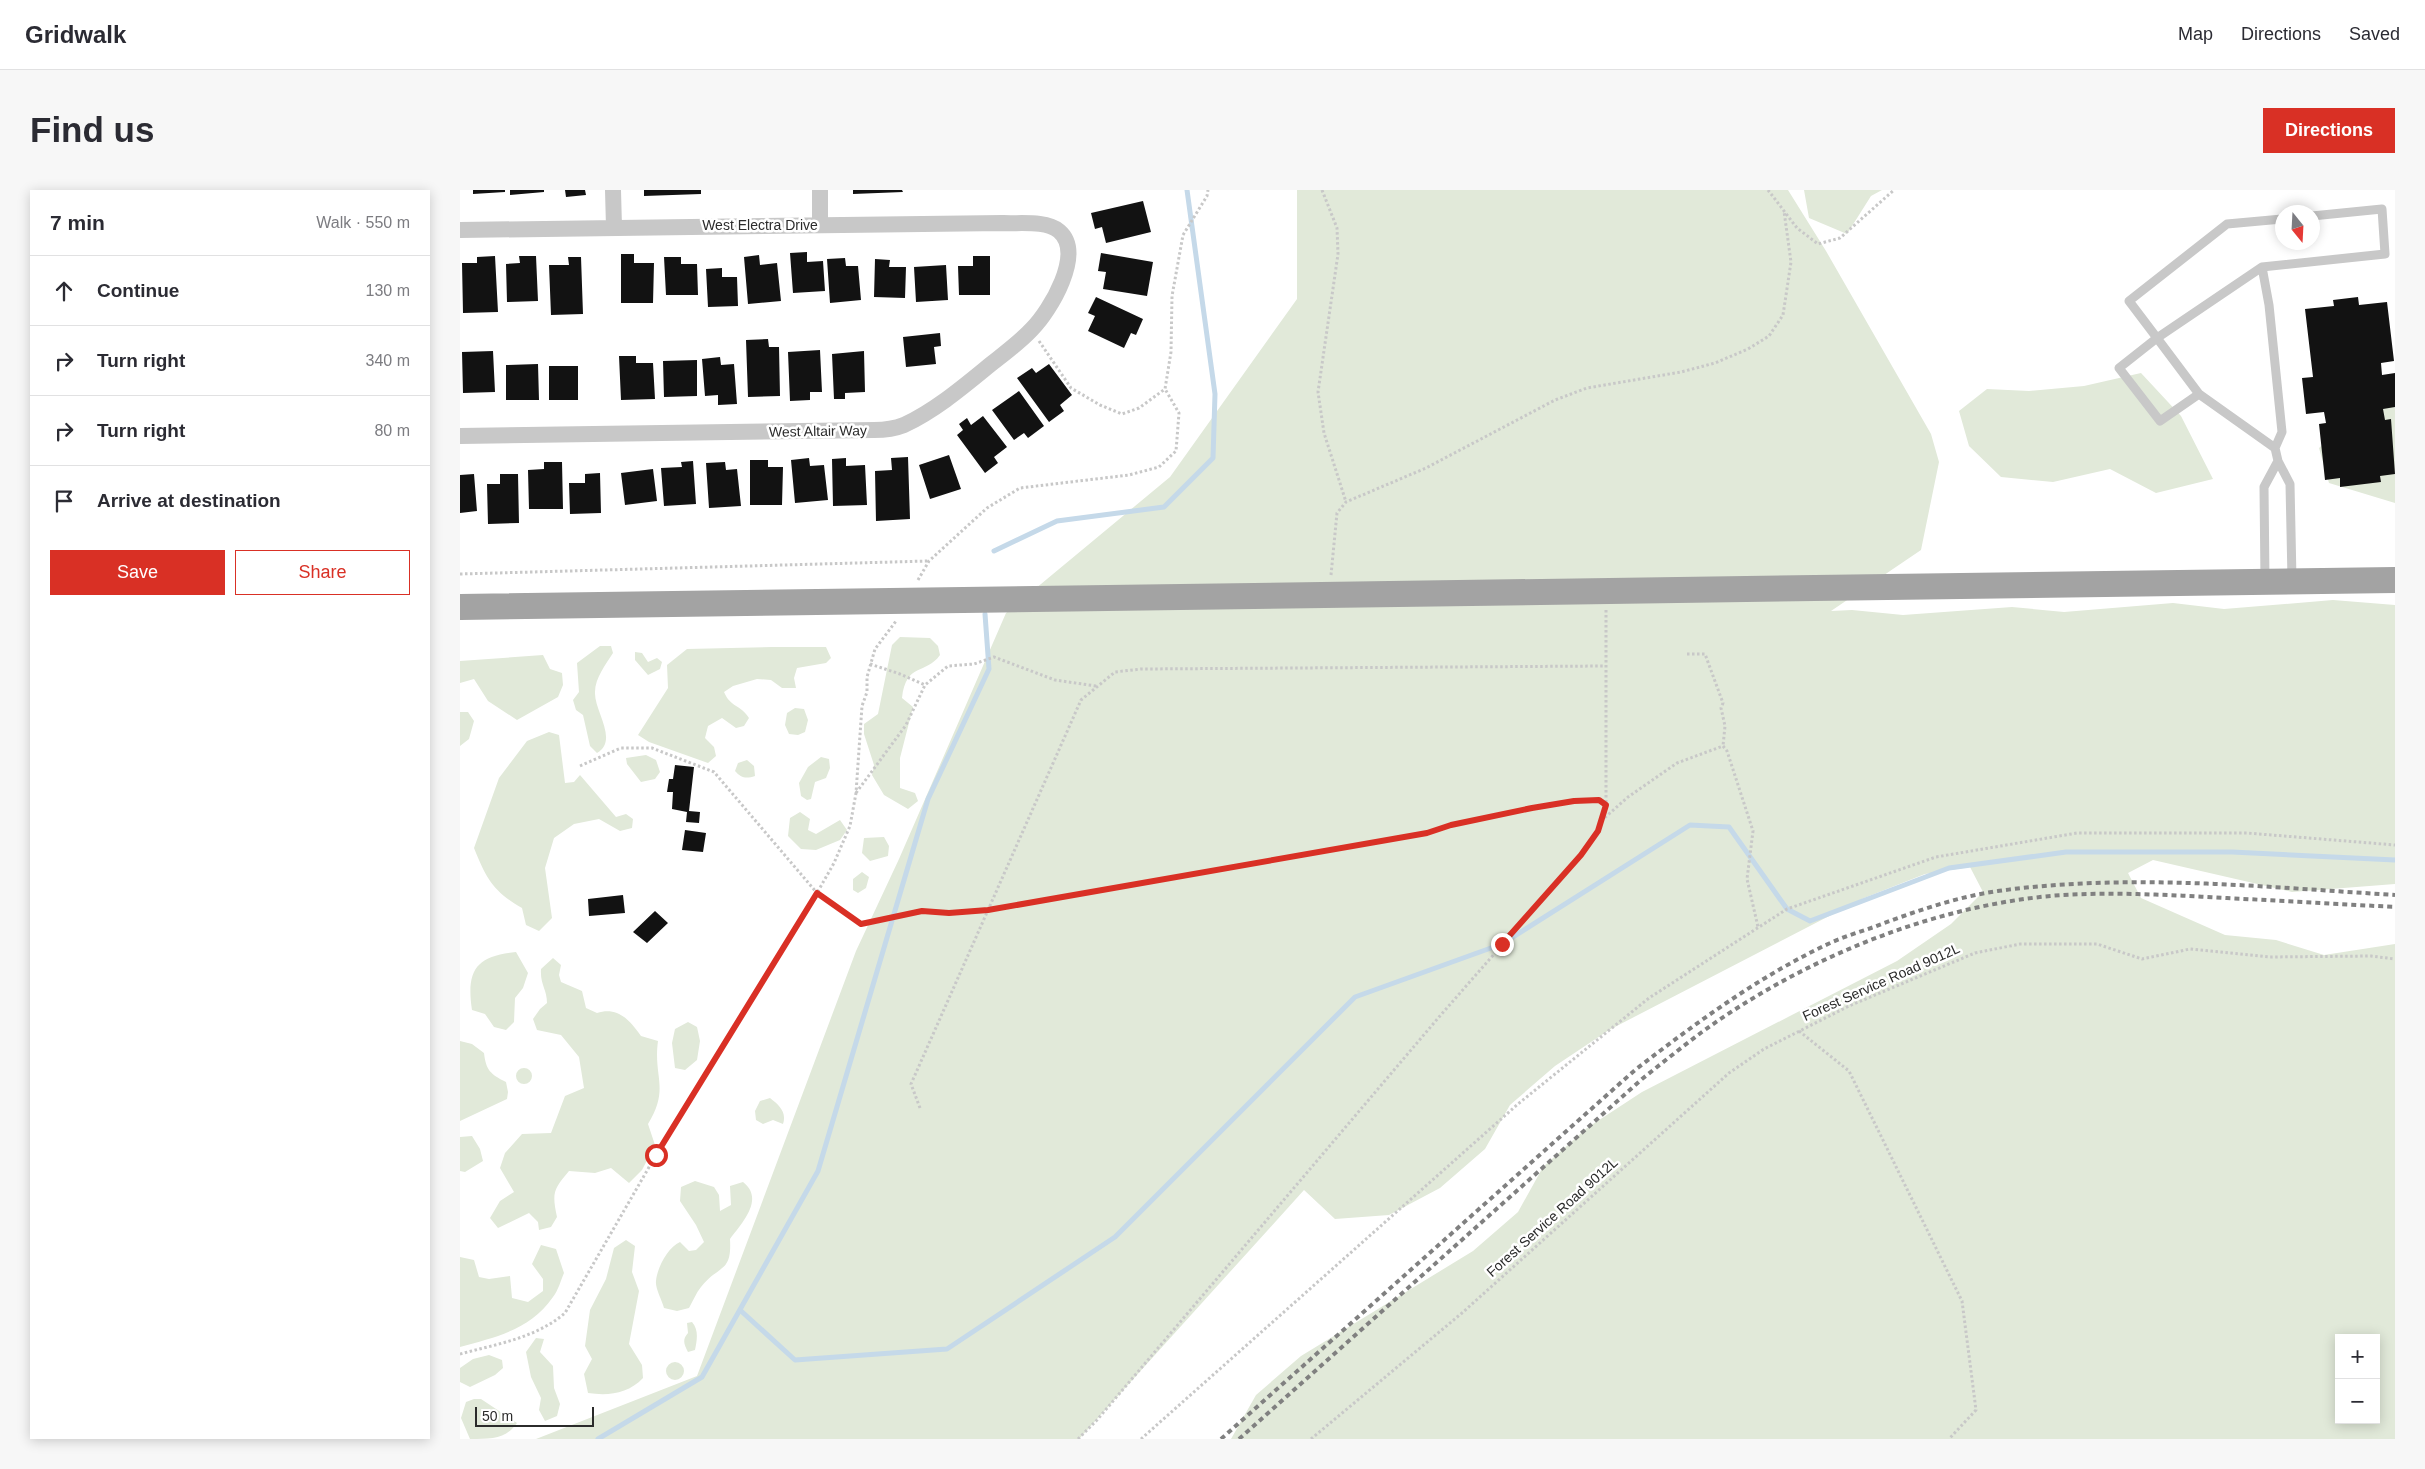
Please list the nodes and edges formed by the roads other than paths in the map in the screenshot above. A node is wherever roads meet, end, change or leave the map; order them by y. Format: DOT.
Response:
graph roads {
  1 [pos="613,190"];
  2 [pos="820,190"];
  3 [pos="2320,215"];
  4 [pos="2275,220"];
  5 [pos="820,225"];
  6 [pos="614,227"];
  7 [pos="460,230"];
  8 [pos="1059,231"];
  9 [pos="2262,267"];
  10 [pos="2157,338"];
  11 [pos="2199,394"];
  12 [pos="460,436"];
  13 [pos="2276,448"];
  14 [pos="2278,461"];
  15 [pos="2395,580"];
  16 [pos="2292,581"];
  17 [pos="2265,582"];
  18 [pos="460,607"];
  1 -- 6 [label="street"];
  2 -- 5 [label="street"];
  3 -- 9 [label="lane"];
  4 -- 10 [label="lane"];
  5 -- 6 [label="street, West Electra Drive"];
  5 -- 8 [label="street, West Electra Drive"];
  6 -- 7 [label="street, West Electra Drive"];
  8 -- 12 [label="street, West Altair Way"];
  9 -- 10 [label="lane"];
  9 -- 13 [label="lane"];
  10 -- 11 [label="lane"];
  10 -- 11 [label="lane"];
  11 -- 13 [label="lane"];
  13 -- 14 [label="lane"];
  14 -- 16 [label="lane"];
  14 -- 17 [label="lane"];
  15 -- 16 [label="main road"];
  16 -- 17 [label="main road"];
  17 -- 18 [label="main road"];
}
